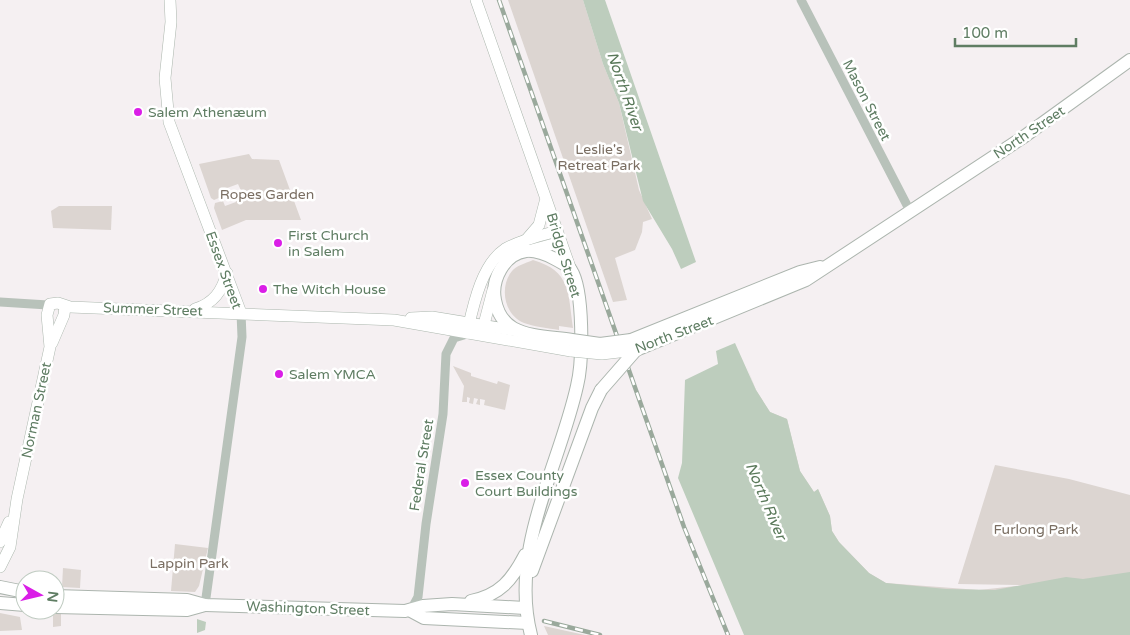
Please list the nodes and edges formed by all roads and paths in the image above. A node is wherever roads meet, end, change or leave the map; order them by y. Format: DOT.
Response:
graph roads {
  1 [pos="170,0"];
  2 [pos="476,0"];
  3 [pos="801,0"];
  4 [pos="1130,60"];
  5 [pos="545,198"];
  6 [pos="910,211"];
  7 [pos="559,236"];
  8 [pos="526,246"];
  9 [pos="571,270"];
  10 [pos="226,273"];
  11 [pos="494,286"];
  12 [pos="0,302"];
  13 [pos="188,311"];
  14 [pos="48,313"];
  15 [pos="64,313"];
  16 [pos="241,313"];
  17 [pos="468,328"];
  18 [pos="482,331"];
  19 [pos="523,332"];
  20 [pos="634,345"];
  21 [pos="572,346"];
  22 [pos="50,347"];
  23 [pos="17,499"];
  24 [pos="534,532"];
  25 [pos="0,541"];
  26 [pos="0,566"];
  27 [pos="0,587"];
  28 [pos="15,590"];
  29 [pos="525,590"];
  30 [pos="65,596"];
  31 [pos="0,603"];
  32 [pos="15,604"];
  33 [pos="452,604"];
  34 [pos="205,605"];
  35 [pos="65,607"];
  36 [pos="526,608"];
  37 [pos="411,611"];
  38 [pos="530,629"];
  1 -- 10 [label="main road, Essex Street"];
  2 -- 5 [label="main road, Bridge Street"];
  3 -- 6 [label="street, Mason Street"];
  4 -- 6 [label="highway, North Street"];
  5 -- 7 [label="main road, Bridge Street"];
  5 -- 8 [label="main road"];
  6 -- 20 [label="highway, North Street"];
  7 -- 8 [label="main road"];
  7 -- 9 [label="main road, Bridge Street"];
  8 -- 9 [label="highway"];
  8 -- 11 [label="highway"];
  8 -- 17 [label="main road"];
  9 -- 24 [label="highway, Bridge Street"];
  10 -- 13 [label="main road"];
  10 -- 16 [label="main road, Essex Street"];
  11 -- 18 [label="main road"];
  11 -- 19 [label="highway"];
  12 -- 14 [label="street"];
  13 -- 15 [label="main road, Summer Street"];
  13 -- 16 [label="main road, Summer Street"];
  14 -- 15 [label="main road"];
  14 -- 15 [label="main road"];
  14 -- 22 [label="main road, Norman Street"];
  15 -- 22 [label="main road"];
  16 -- 17 [label="main road, North Street"];
  16 -- 34 [label="street, Essex Street"];
  17 -- 18 [label="main road, North Street"];
  17 -- 37 [label="street, Federal Street"];
  18 -- 19 [label="main road, North Street"];
  18 -- 21 [label="main road, North Street"];
  19 -- 21 [label="highway, North Street"];
  20 -- 21 [label="highway, North Street, bridge"];
  20 -- 29 [label="highway, bridge"];
  22 -- 23 [label="main road, Norman Street"];
  23 -- 25 [label="main road, Norman Street"];
  23 -- 26 [label="main road, Norman Street"];
  24 -- 29 [label="highway, Bridge Street"];
  24 -- 33 [label="highway"];
  27 -- 28 [label="highway"];
  29 -- 36 [label="highway, Bridge Street"];
  30 -- 34 [label="highway, Washington Street"];
  31 -- 32 [label="highway"];
  33 -- 36 [label="highway, Washington Street"];
  33 -- 37 [label="highway, Washington Street"];
  34 -- 35 [label="highway, Washington Street"];
  34 -- 37 [label="highway, Washington Street"];
  36 -- 38 [label="highway, Bridge Street"];
  37 -- 38 [label="highway, Washington Street"];
}
